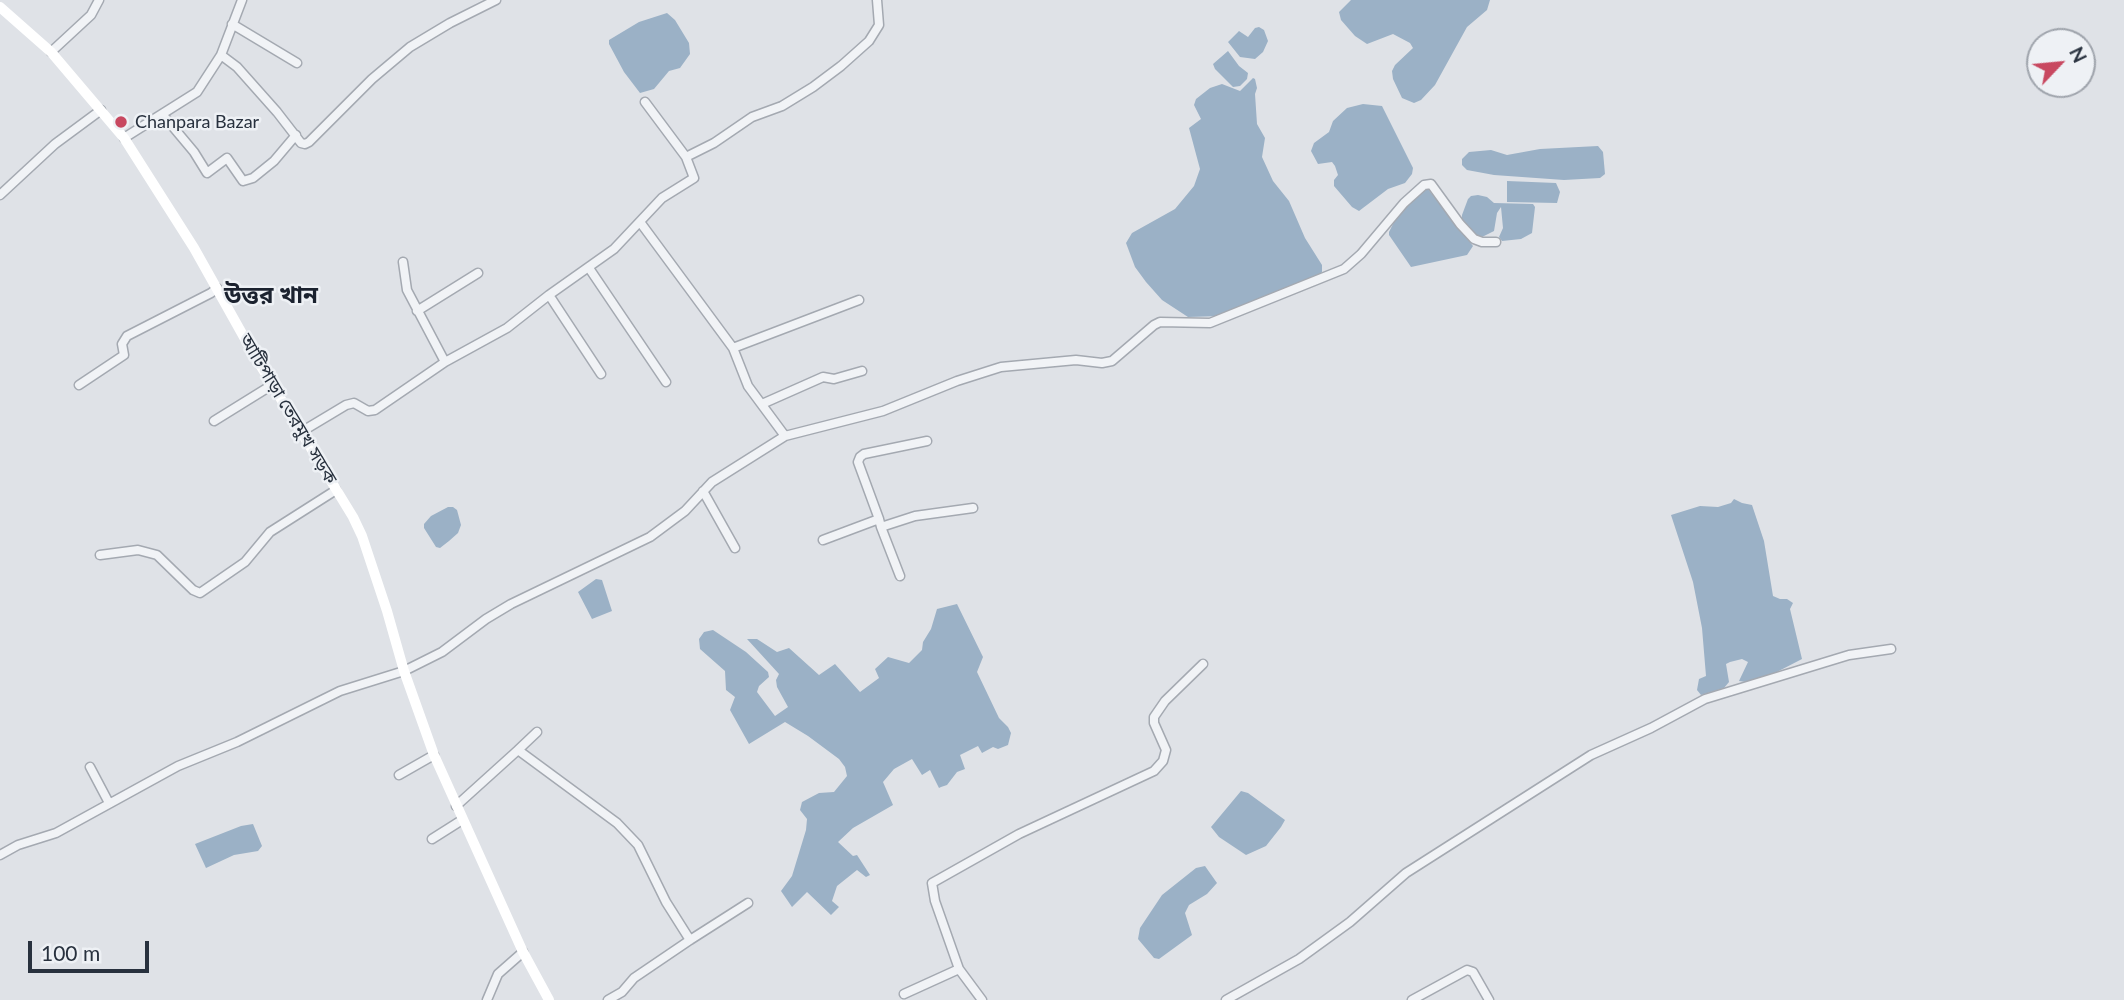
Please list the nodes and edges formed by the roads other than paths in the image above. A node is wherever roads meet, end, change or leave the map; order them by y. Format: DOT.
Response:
graph roads {
  1 [pos="99,0"];
  2 [pos="242,0"];
  3 [pos="496,0"];
  4 [pos="877,0"];
  5 [pos="0,7"];
  6 [pos="232,24"];
  7 [pos="51,52"];
  8 [pos="221,55"];
  9 [pos="297,63"];
  10 [pos="645,102"];
  11 [pos="102,110"];
  12 [pos="163,115"];
  13 [pos="296,135"];
  14 [pos="124,138"];
  15 [pos="686,157"];
  16 [pos="0,195"];
  17 [pos="639,222"];
  18 [pos="1496,242"];
  19 [pos="402,262"];
  20 [pos="589,268"];
  21 [pos="478,273"];
  22 [pos="217,288"];
  23 [pos="549,295"];
  24 [pos="859,300"];
  25 [pos="417,311"];
  26 [pos="733,348"];
  27 [pos="445,362"];
  28 [pos="862,371"];
  29 [pos="601,374"];
  30 [pos="666,382"];
  31 [pos="79,384"];
  32 [pos="272,385"];
  33 [pos="762,404"];
  34 [pos="214,421"];
  35 [pos="302,432"];
  36 [pos="785,436"];
  37 [pos="927,441"];
  38 [pos="336,490"];
  39 [pos="704,491"];
  40 [pos="973,508"];
  41 [pos="880,523"];
  42 [pos="823,540"];
  43 [pos="735,548"];
  44 [pos="100,555"];
  45 [pos="900,576"];
  46 [pos="1891,649"];
  47 [pos="1203,664"];
  48 [pos="404,671"];
  49 [pos="537,732"];
  50 [pos="518,750"];
  51 [pos="434,755"];
  52 [pos="90,767"];
  53 [pos="399,775"];
  54 [pos="109,803"];
  55 [pos="456,806"];
  56 [pos="462,820"];
  57 [pos="432,839"];
  58 [pos="0,855"];
  59 [pos="748,903"];
  60 [pos="690,940"];
  61 [pos="523,952"];
  62 [pos="959,969"];
  63 [pos="904,994"];
  64 [pos="487,1000"];
  65 [pos="549,1000"];
  66 [pos="608,1000"];
  67 [pos="982,1000"];
  68 [pos="1226,1000"];
  69 [pos="1412,1000"];
  70 [pos="1489,1000"];
  1 -- 7 [label="street"];
  2 -- 6 [label="street"];
  3 -- 13 [label="street"];
  4 -- 15 [label="street"];
  5 -- 7 [label="main road, আটিপাড়া তেরমুখ সড়ক"];
  6 -- 8 [label="street"];
  6 -- 9 [label="street"];
  7 -- 11 [label="main road, আটিপাড়া তেরমুখ সড়ক"];
  8 -- 12 [label="street"];
  8 -- 13 [label="street"];
  10 -- 15 [label="street"];
  11 -- 14 [label="main road, আটিপাড়া তেরমুখ সড়ক"];
  11 -- 16 [label="street"];
  12 -- 13 [label="street"];
  12 -- 14 [label="street"];
  14 -- 22 [label="main road, আটিপাড়া তেরমুখ সড়ক"];
  15 -- 17 [label="street"];
  17 -- 20 [label="street"];
  17 -- 26 [label="street"];
  18 -- 36 [label="street"];
  19 -- 25 [label="street"];
  20 -- 23 [label="street"];
  20 -- 30 [label="street"];
  21 -- 25 [label="street"];
  22 -- 31 [label="street"];
  22 -- 32 [label="main road, আটিপাড়া তেরমুখ সড়ক"];
  23 -- 27 [label="street"];
  23 -- 29 [label="street"];
  24 -- 26 [label="street"];
  25 -- 27 [label="street"];
  26 -- 33 [label="street"];
  27 -- 35 [label="street"];
  28 -- 33 [label="street"];
  32 -- 34 [label="street"];
  32 -- 35 [label="main road, আটিপাড়া তেরমুখ সড়ক"];
  33 -- 36 [label="street"];
  35 -- 38 [label="main road, আটিপাড়া তেরমুখ সড়ক"];
  36 -- 39 [label="street"];
  37 -- 41 [label="street"];
  38 -- 44 [label="street"];
  38 -- 48 [label="main road, আটিপাড়া তেরমুখ সড়ক"];
  39 -- 43 [label="street"];
  39 -- 48 [label="street"];
  40 -- 41 [label="street"];
  41 -- 42 [label="street"];
  41 -- 45 [label="street"];
  46 -- 68 [label="street"];
  47 -- 62 [label="street"];
  48 -- 51 [label="main road, আটিপাড়া তেরমুখ সড়ক"];
  48 -- 54 [label="street"];
  49 -- 50 [label="street"];
  50 -- 55 [label="street"];
  50 -- 60 [label="street"];
  51 -- 53 [label="street"];
  51 -- 55 [label="main road, আটিপাড়া তেরমুখ সড়ক"];
  52 -- 54 [label="street"];
  54 -- 58 [label="street"];
  55 -- 56 [label="main road, আটিপাড়া তেরমুখ সড়ক"];
  56 -- 57 [label="street"];
  56 -- 61 [label="main road, আটিপাড়া তেরমুখ সড়ক"];
  59 -- 60 [label="street"];
  60 -- 66 [label="street"];
  61 -- 64 [label="street"];
  61 -- 65 [label="main road, আটিপাড়া তেরমুখ সড়ক"];
  62 -- 63 [label="street"];
  62 -- 67 [label="street"];
  69 -- 70 [label="street"];
}
